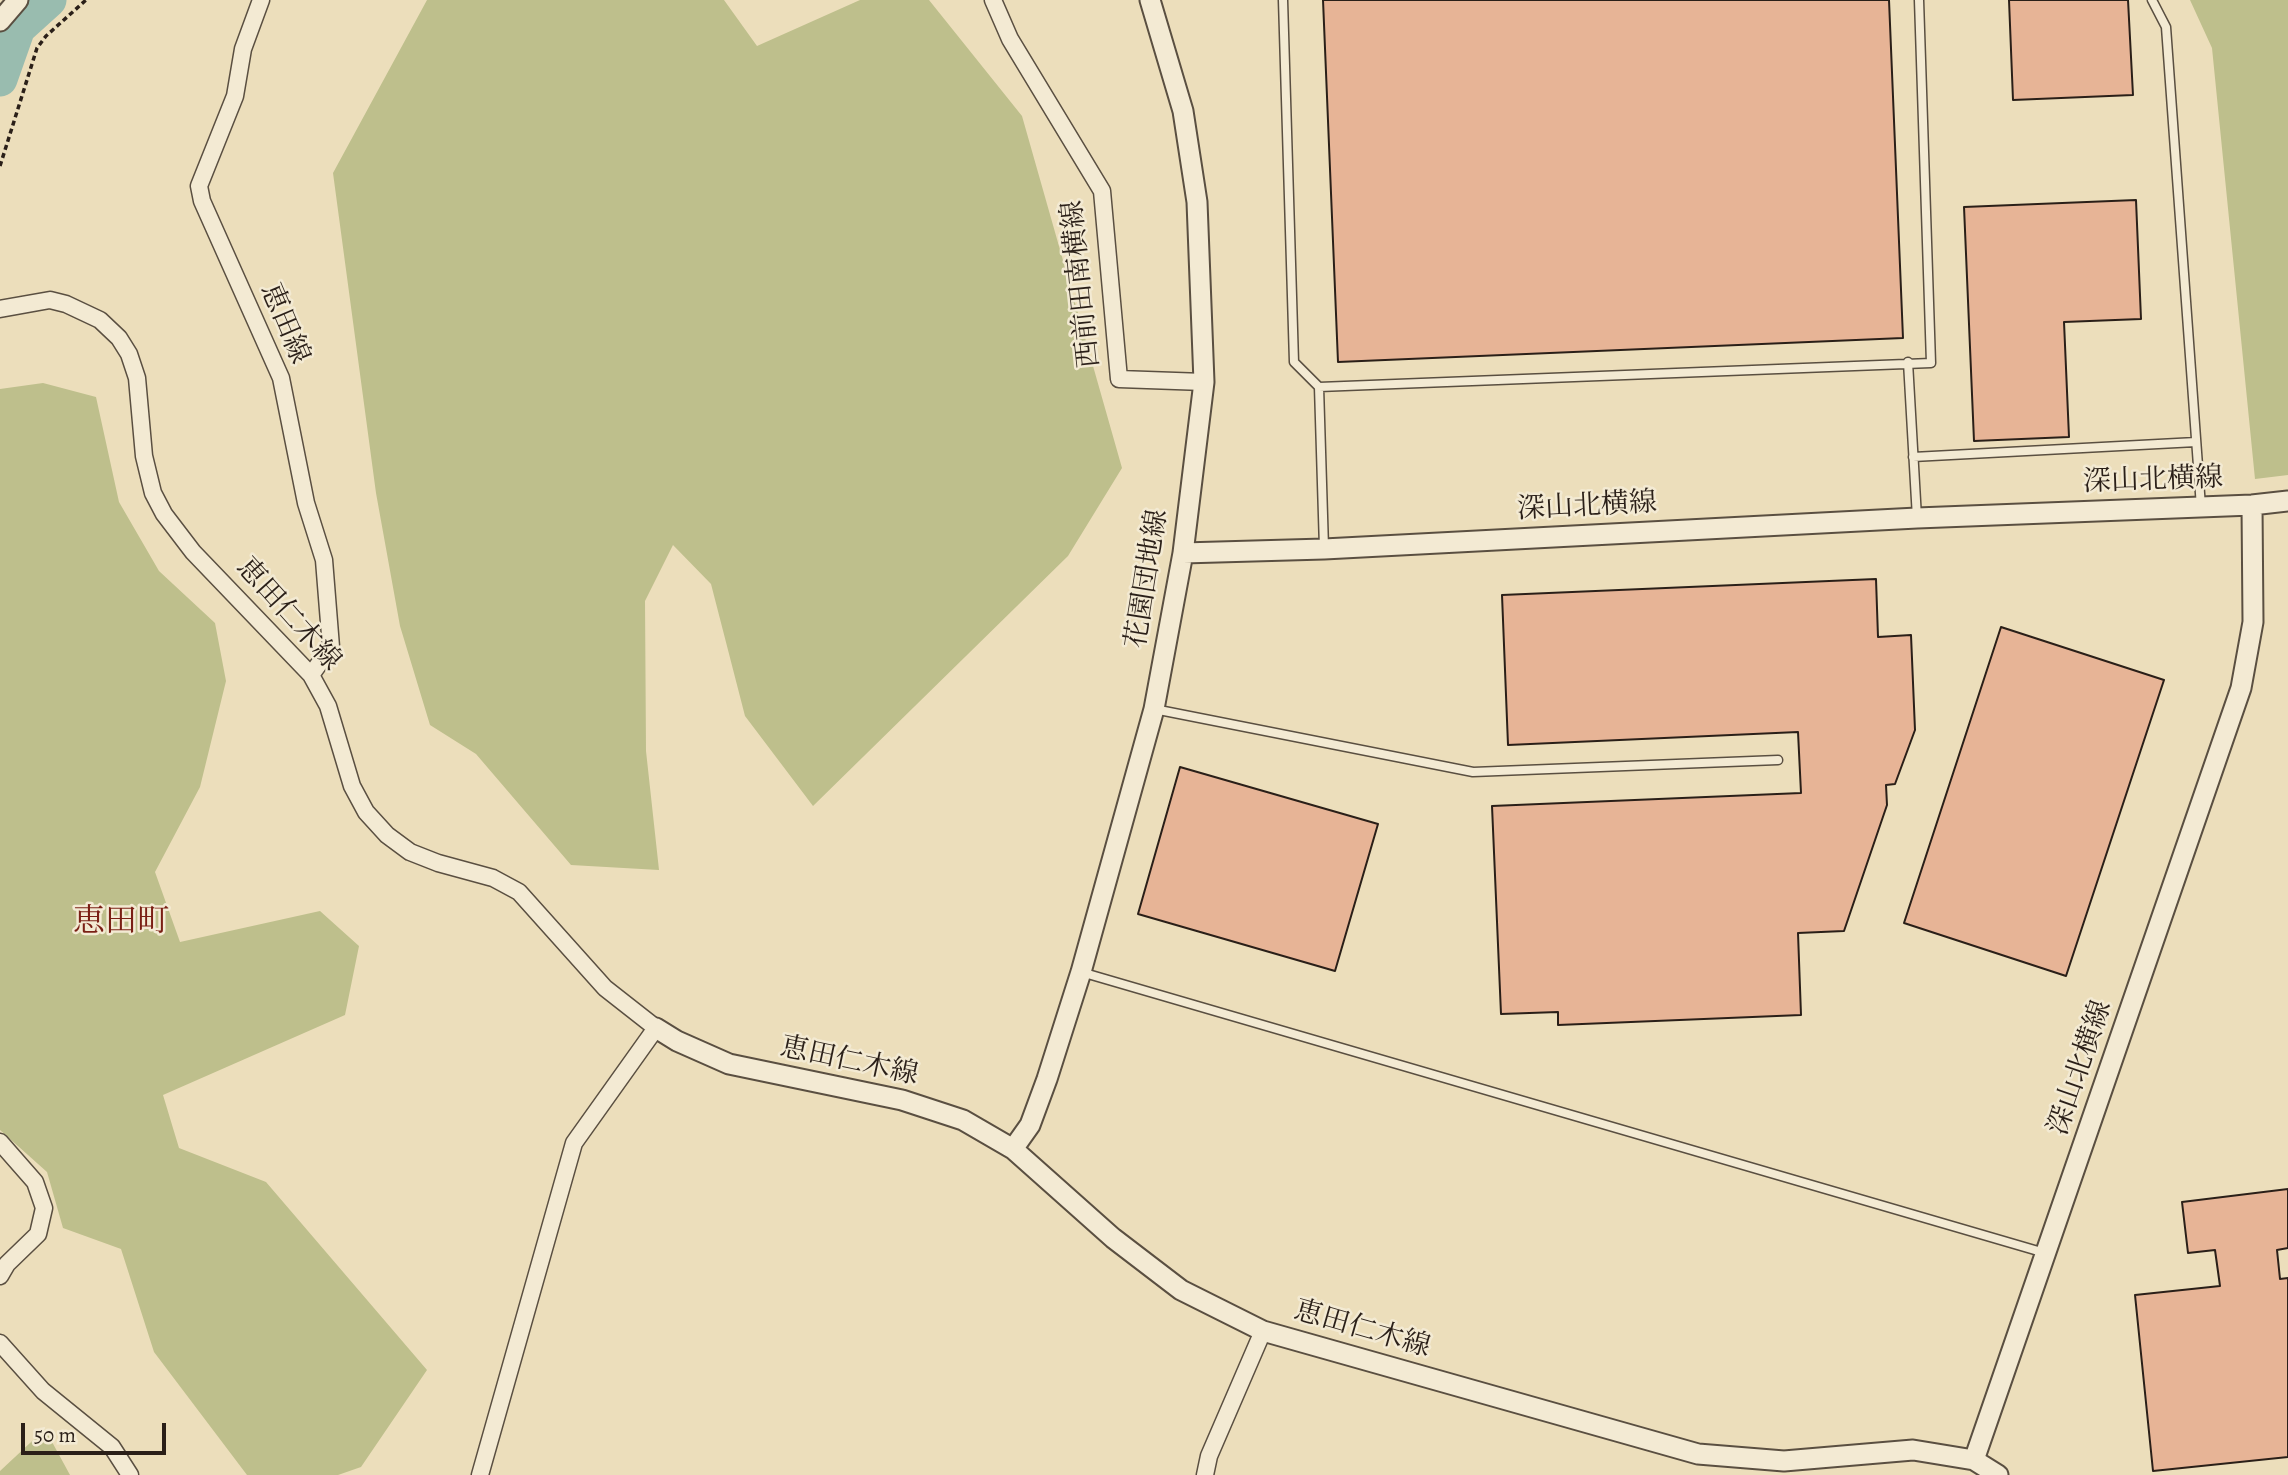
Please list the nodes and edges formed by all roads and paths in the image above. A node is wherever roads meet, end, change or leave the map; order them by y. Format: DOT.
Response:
graph roads {
  1 [pos="18,0"];
  2 [pos="86,0"];
  3 [pos="261,0"];
  4 [pos="993,0"];
  5 [pos="1150,0"];
  6 [pos="1283,0"];
  7 [pos="1919,0"];
  8 [pos="2152,0"];
  9 [pos="0,21"];
  10 [pos="0,166"];
  11 [pos="0,309"];
  12 [pos="1908,362"];
  13 [pos="1204,382"];
  14 [pos="1320,387"];
  15 [pos="2196,442"];
  16 [pos="1913,457"];
  17 [pos="2288,501"];
  18 [pos="2252,505"];
  19 [pos="2201,507"];
  20 [pos="1917,518"];
  21 [pos="1324,549"];
  22 [pos="1183,553"];
  23 [pos="311,675"];
  24 [pos="1154,709"];
  25 [pos="1778,760"];
  26 [pos="1080,972"];
  27 [pos="656,1028"];
  28 [pos="0,1142"];
  29 [pos="1013,1149"];
  30 [pos="2045,1254"];
  31 [pos="0,1276"];
  32 [pos="1263,1331"];
  33 [pos="0,1343"];
  34 [pos="1974,1460"];
  35 [pos="130,1475"];
  36 [pos="480,1475"];
  37 [pos="1205,1475"];
  38 [pos="1998,1475"];
  1 -- 9 [label="street"];
  2 -- 10 [label="path"];
  3 -- 23 [label="street, 恵田線"];
  4 -- 13 [label="street, 西前田南横線"];
  5 -- 13 [label="street, 花園団地線"];
  6 -- 14 [label="lane"];
  7 -- 12 [label="lane"];
  8 -- 15 [label="lane"];
  11 -- 23 [label="street, 恵田仁木線"];
  12 -- 14 [label="lane"];
  12 -- 16 [label="lane"];
  13 -- 22 [label="street, 花園団地線"];
  14 -- 21 [label="lane"];
  15 -- 16 [label="lane"];
  15 -- 19 [label="lane"];
  16 -- 20 [label="lane"];
  17 -- 18 [label="street"];
  18 -- 19 [label="street, 深山北横線"];
  18 -- 30 [label="street, 深山北横線"];
  19 -- 20 [label="street, 深山北横線"];
  20 -- 21 [label="street, 深山北横線"];
  21 -- 22 [label="street, 深山北横線"];
  22 -- 24 [label="street, 花園団地線"];
  23 -- 27 [label="street, 恵田仁木線"];
  24 -- 25 [label="lane"];
  24 -- 26 [label="street, 花園団地線"];
  26 -- 29 [label="street, 花園団地線"];
  26 -- 30 [label="lane"];
  27 -- 29 [label="street, 恵田仁木線"];
  27 -- 36 [label="street"];
  28 -- 31 [label="street"];
  29 -- 32 [label="street, 恵田仁木線"];
  30 -- 34 [label="street, 深山北横線"];
  32 -- 34 [label="street, 恵田仁木線"];
  32 -- 37 [label="street"];
  33 -- 35 [label="street"];
  34 -- 38 [label="street, 恵田仁木線"];
}
